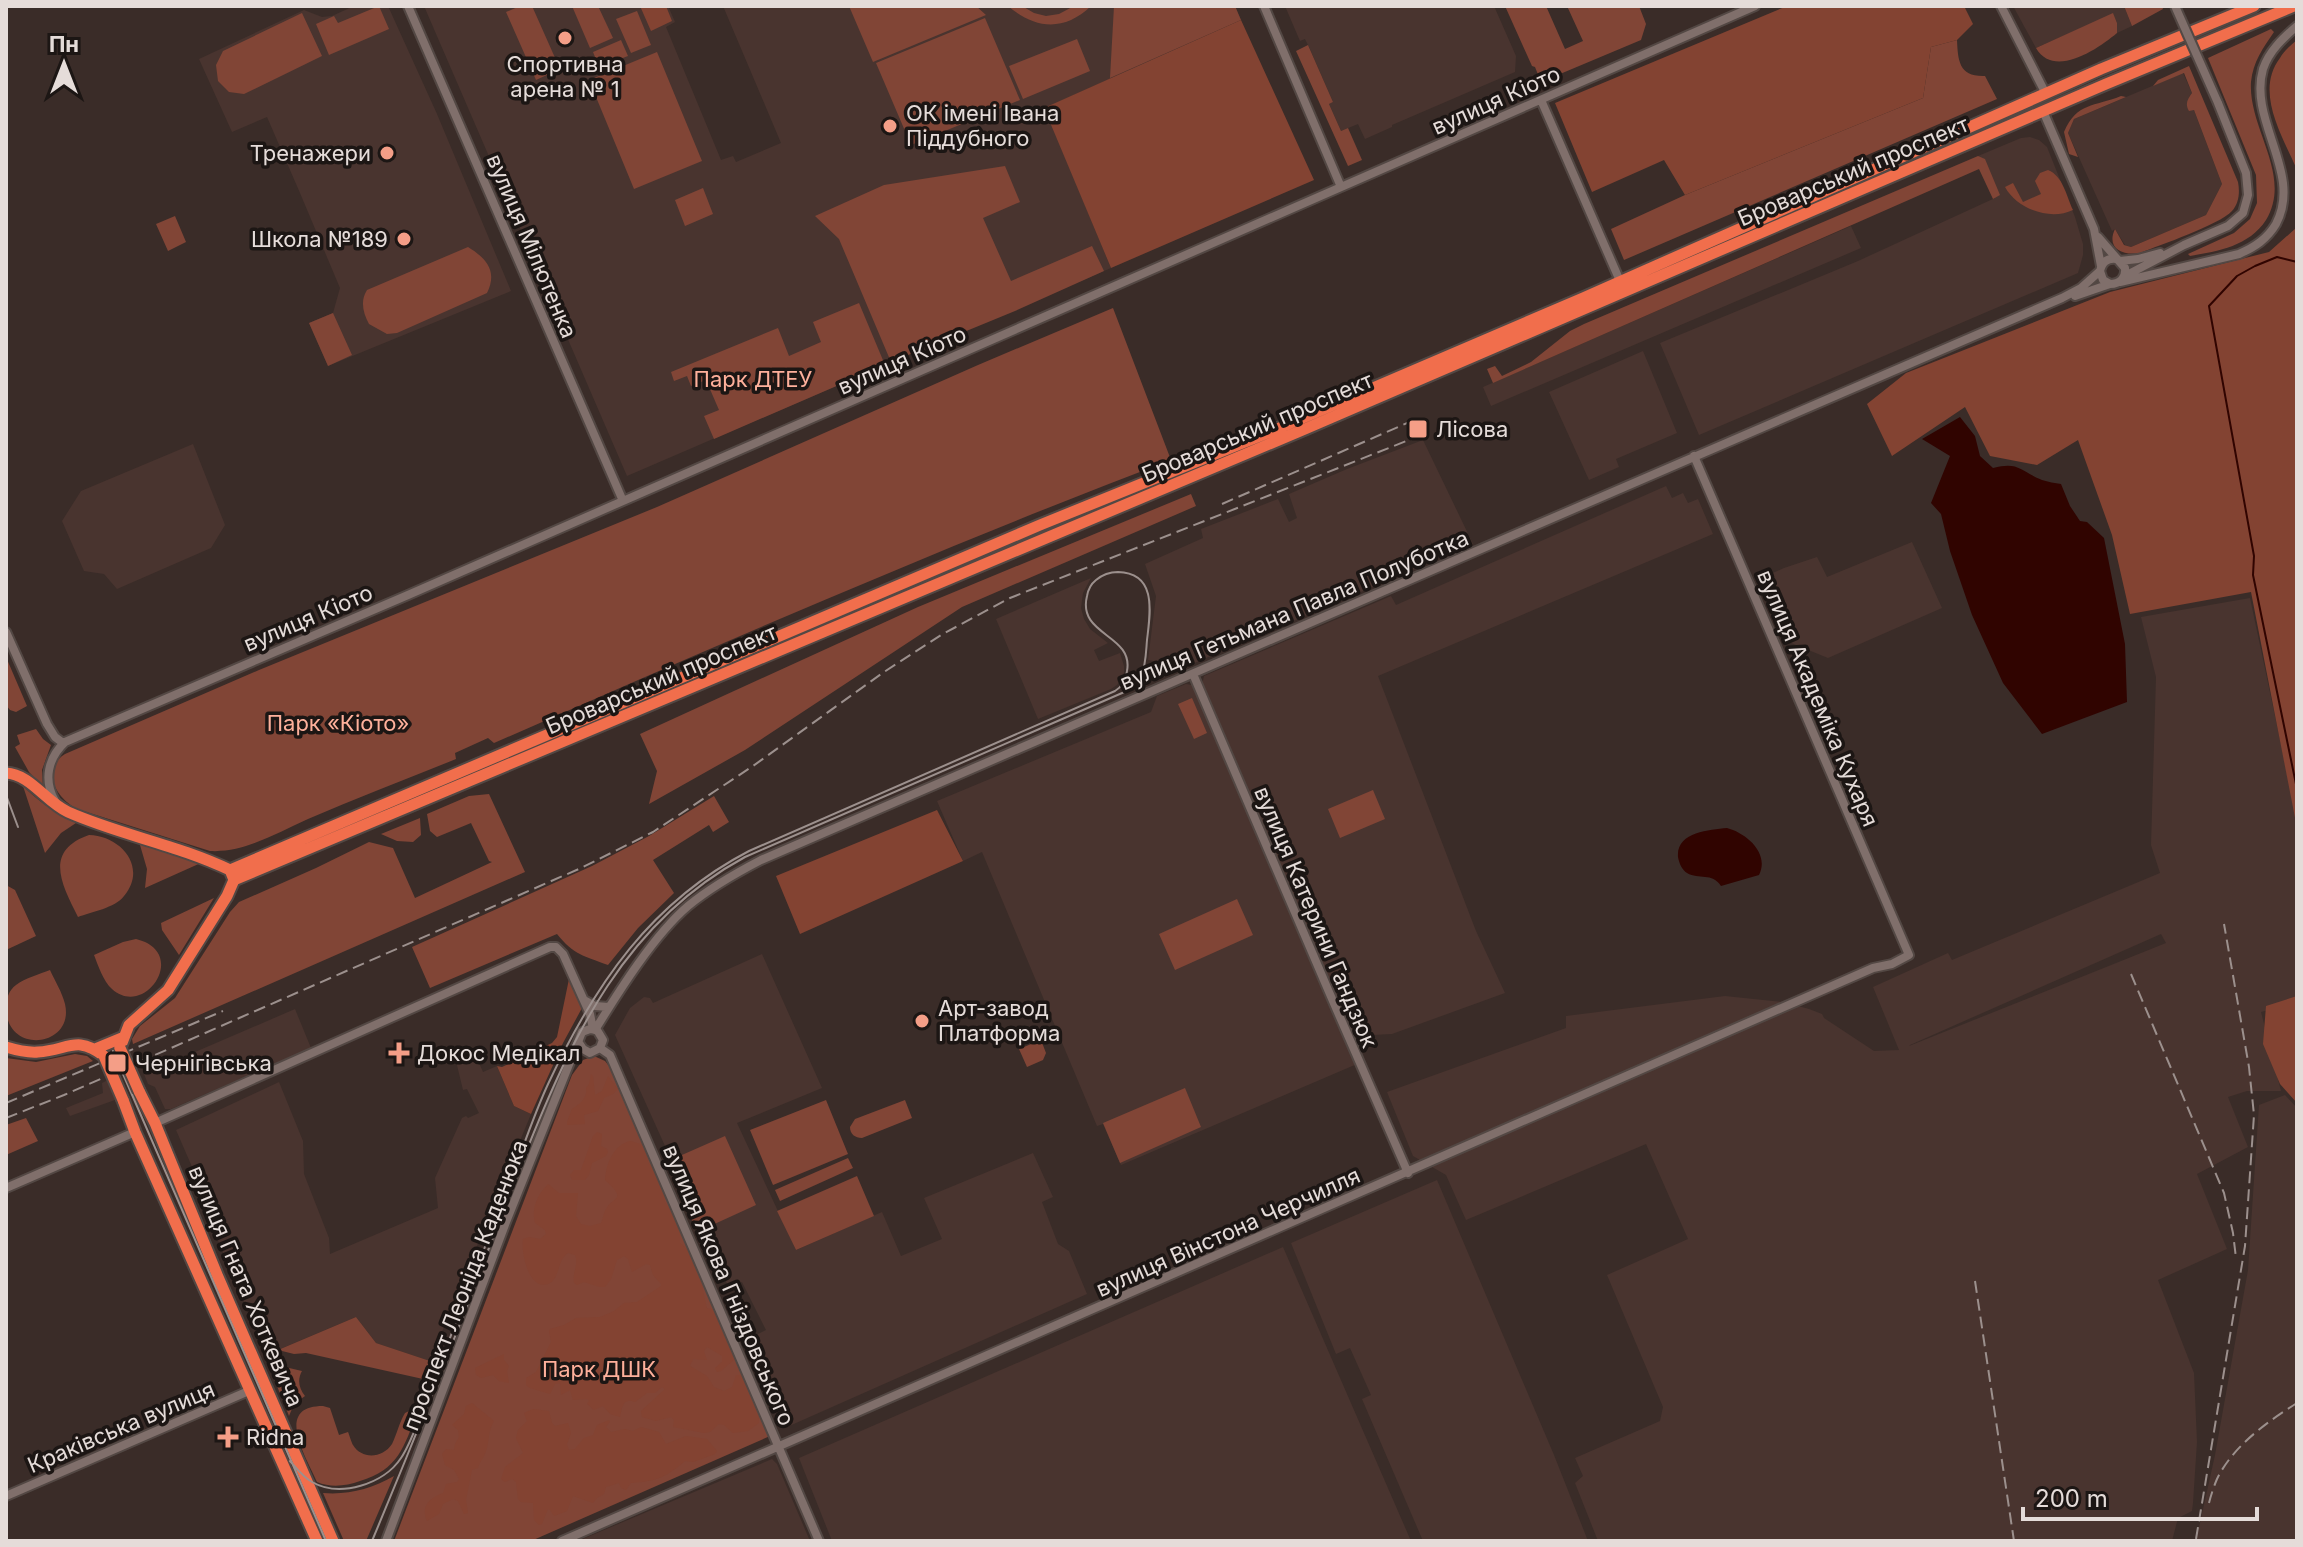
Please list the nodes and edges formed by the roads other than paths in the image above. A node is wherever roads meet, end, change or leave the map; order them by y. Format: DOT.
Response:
graph roads {
  1 [pos="408,6"];
  2 [pos="1264,6"];
  3 [pos="1755,6"];
  4 [pos="2001,6"];
  5 [pos="2175,6"];
  6 [pos="2254,6"];
  7 [pos="2294,6"];
  8 [pos="2297,26"];
  9 [pos="2046,94"];
  10 [pos="1541,100"];
  11 [pos="2043,111"];
  12 [pos="1341,187"];
  13 [pos="2094,229"];
  14 [pos="2184,245"];
  15 [pos="2118,260"];
  16 [pos="2100,268"];
  17 [pos="1620,281"];
  18 [pos="2118,281"];
  19 [pos="2062,298"];
  20 [pos="1694,456"];
  21 [pos="623,501"];
  22 [pos="6,632"];
  23 [pos="1193,674"];
  24 [pos="63,743"];
  25 [pos="6,773"];
  26 [pos="57,806"];
  27 [pos="232,875"];
  28 [pos="1909,955"];
  29 [pos="583,999"];
  30 [pos="609,1007"];
  31 [pos="594,1029"];
  32 [pos="122,1042"];
  33 [pos="579,1043"];
  34 [pos="6,1047"];
  35 [pos="600,1048"];
  36 [pos="100,1053"];
  37 [pos="155,1123"];
  38 [pos="135,1132"];
  39 [pos="1408,1173"];
  40 [pos="6,1188"];
  41 [pos="251,1390"];
  42 [pos="779,1447"];
  43 [pos="6,1496"];
  44 [pos="317,1541"];
  45 [pos="333,1541"];
  46 [pos="386,1541"];
  47 [pos="562,1541"];
  48 [pos="819,1541"];
  1 -- 21 [label="street, вулиця Мілютенка"];
  2 -- 12 [label="street"];
  3 -- 10 [label="street, вулиця Кіото"];
  4 -- 9 [label="street"];
  5 -- 14 [label="street, bridge"];
  6 -- 9 [label="highway, Броварський проспект"];
  7 -- 11 [label="highway, Броварський проспект"];
  8 -- 18 [label="street, вулиця Гетьмана Павла Полуботка"];
  9 -- 17 [label="highway, Броварський проспект"];
  10 -- 12 [label="street, вулиця Кіото"];
  10 -- 17 [label="street"];
  11 -- 13 [label="street"];
  11 -- 27 [label="highway, Броварський проспект"];
  12 -- 21 [label="street, вулиця Кіото"];
  13 -- 15 [label="street"];
  13 -- 16 [label="street"];
  14 -- 15 [label="street"];
  14 -- 18 [label="street"];
  15 -- 16 [label="street"];
  15 -- 18 [label="street"];
  16 -- 18 [label="street"];
  16 -- 19 [label="street, вулиця Гетьмана Павла Полуботка"];
  17 -- 27 [label="highway, Броварський проспект"];
  18 -- 19 [label="street, вулиця Гетьмана Павла Полуботка"];
  19 -- 20 [label="street, вулиця Гетьмана Павла Полуботка"];
  20 -- 23 [label="street, вулиця Гетьмана Павла Полуботка"];
  20 -- 28 [label="street, вулиця Академіка Кухаря"];
  21 -- 24 [label="street, вулиця Кіото"];
  22 -- 24 [label="street"];
  23 -- 30 [label="street, вулиця Гетьмана Павла Полуботка"];
  23 -- 39 [label="street, вулиця Катерини Гандзюк"];
  24 -- 26 [label="street"];
  25 -- 26 [label="highway"];
  26 -- 27 [label="highway"];
  27 -- 32 [label="highway"];
  28 -- 39 [label="street, вулиця Вінстона Черчилля"];
  29 -- 30 [label="street"];
  29 -- 31 [label="street"];
  29 -- 37 [label="street"];
  30 -- 31 [label="street, вулиця Гетьмана Павла Полуботка"];
  31 -- 33 [label="street"];
  31 -- 35 [label="street"];
  32 -- 36 [label="highway"];
  32 -- 37 [label="highway, вулиця Гната Хоткевича, bridge"];
  33 -- 35 [label="street"];
  33 -- 46 [label="street, проспект Леоніда Каденюка"];
  34 -- 36 [label="highway"];
  35 -- 42 [label="street, вулиця Якова Гніздовського"];
  36 -- 38 [label="highway, вулиця Гната Хоткевича, bridge"];
  37 -- 45 [label="highway, вулиця Гната Хоткевича"];
  38 -- 40 [label="street"];
  38 -- 41 [label="highway, вулиця Гната Хоткевича"];
  39 -- 42 [label="street, вулиця Вінстона Черчилля"];
  41 -- 43 [label="street, Краківська вулиця"];
  41 -- 44 [label="highway, вулиця Гната Хоткевича"];
  42 -- 47 [label="street, вулиця Вінстона Черчилля"];
  42 -- 48 [label="street, вулиця Якова Гніздовського"];
}
